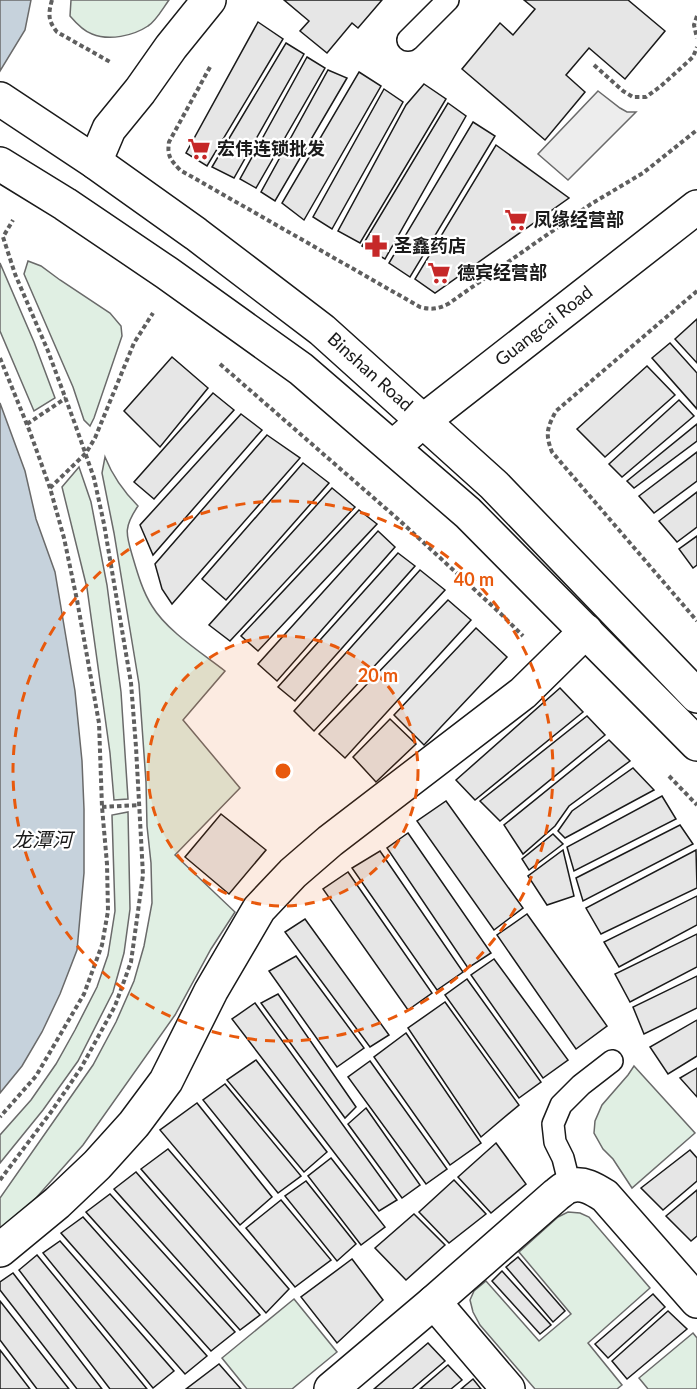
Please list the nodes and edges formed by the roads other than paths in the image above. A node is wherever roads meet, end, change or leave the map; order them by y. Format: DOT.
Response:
graph roads {
  1 [pos="209,0"];
  2 [pos="448,0"];
  3 [pos="408,40"];
  4 [pos="0,99"];
  5 [pos="95,162"];
  6 [pos="0,164"];
  7 [pos="697,207"];
  8 [pos="423,421"];
  9 [pos="393,447"];
  10 [pos="586,631"];
  11 [pos="697,696"];
  12 [pos="697,744"];
  13 [pos="612,1061"];
  14 [pos="570,1186"];
  15 [pos="0,1250"];
  16 [pos="697,1301"];
  17 [pos="434,1302"];
  18 [pos="331,1389"];
  19 [pos="508,1389"];
  1 -- 5 [label="street"];
  2 -- 3 [label="lane"];
  4 -- 5 [label="street, Binshan Road"];
  5 -- 8 [label="street, Binshan Road"];
  6 -- 9 [label="street"];
  7 -- 8 [label="street, Guangcai Road"];
  8 -- 9 [label="street, Guangcai Road"];
  8 -- 11 [label="street, Binshan Road"];
  9 -- 10 [label="street"];
  10 -- 12 [label="street"];
  10 -- 15 [label="street"];
  13 -- 14 [label="lane"];
  14 -- 16 [label="street"];
  14 -- 17 [label="street"];
  17 -- 18 [label="street"];
  17 -- 19 [label="street"];
}
